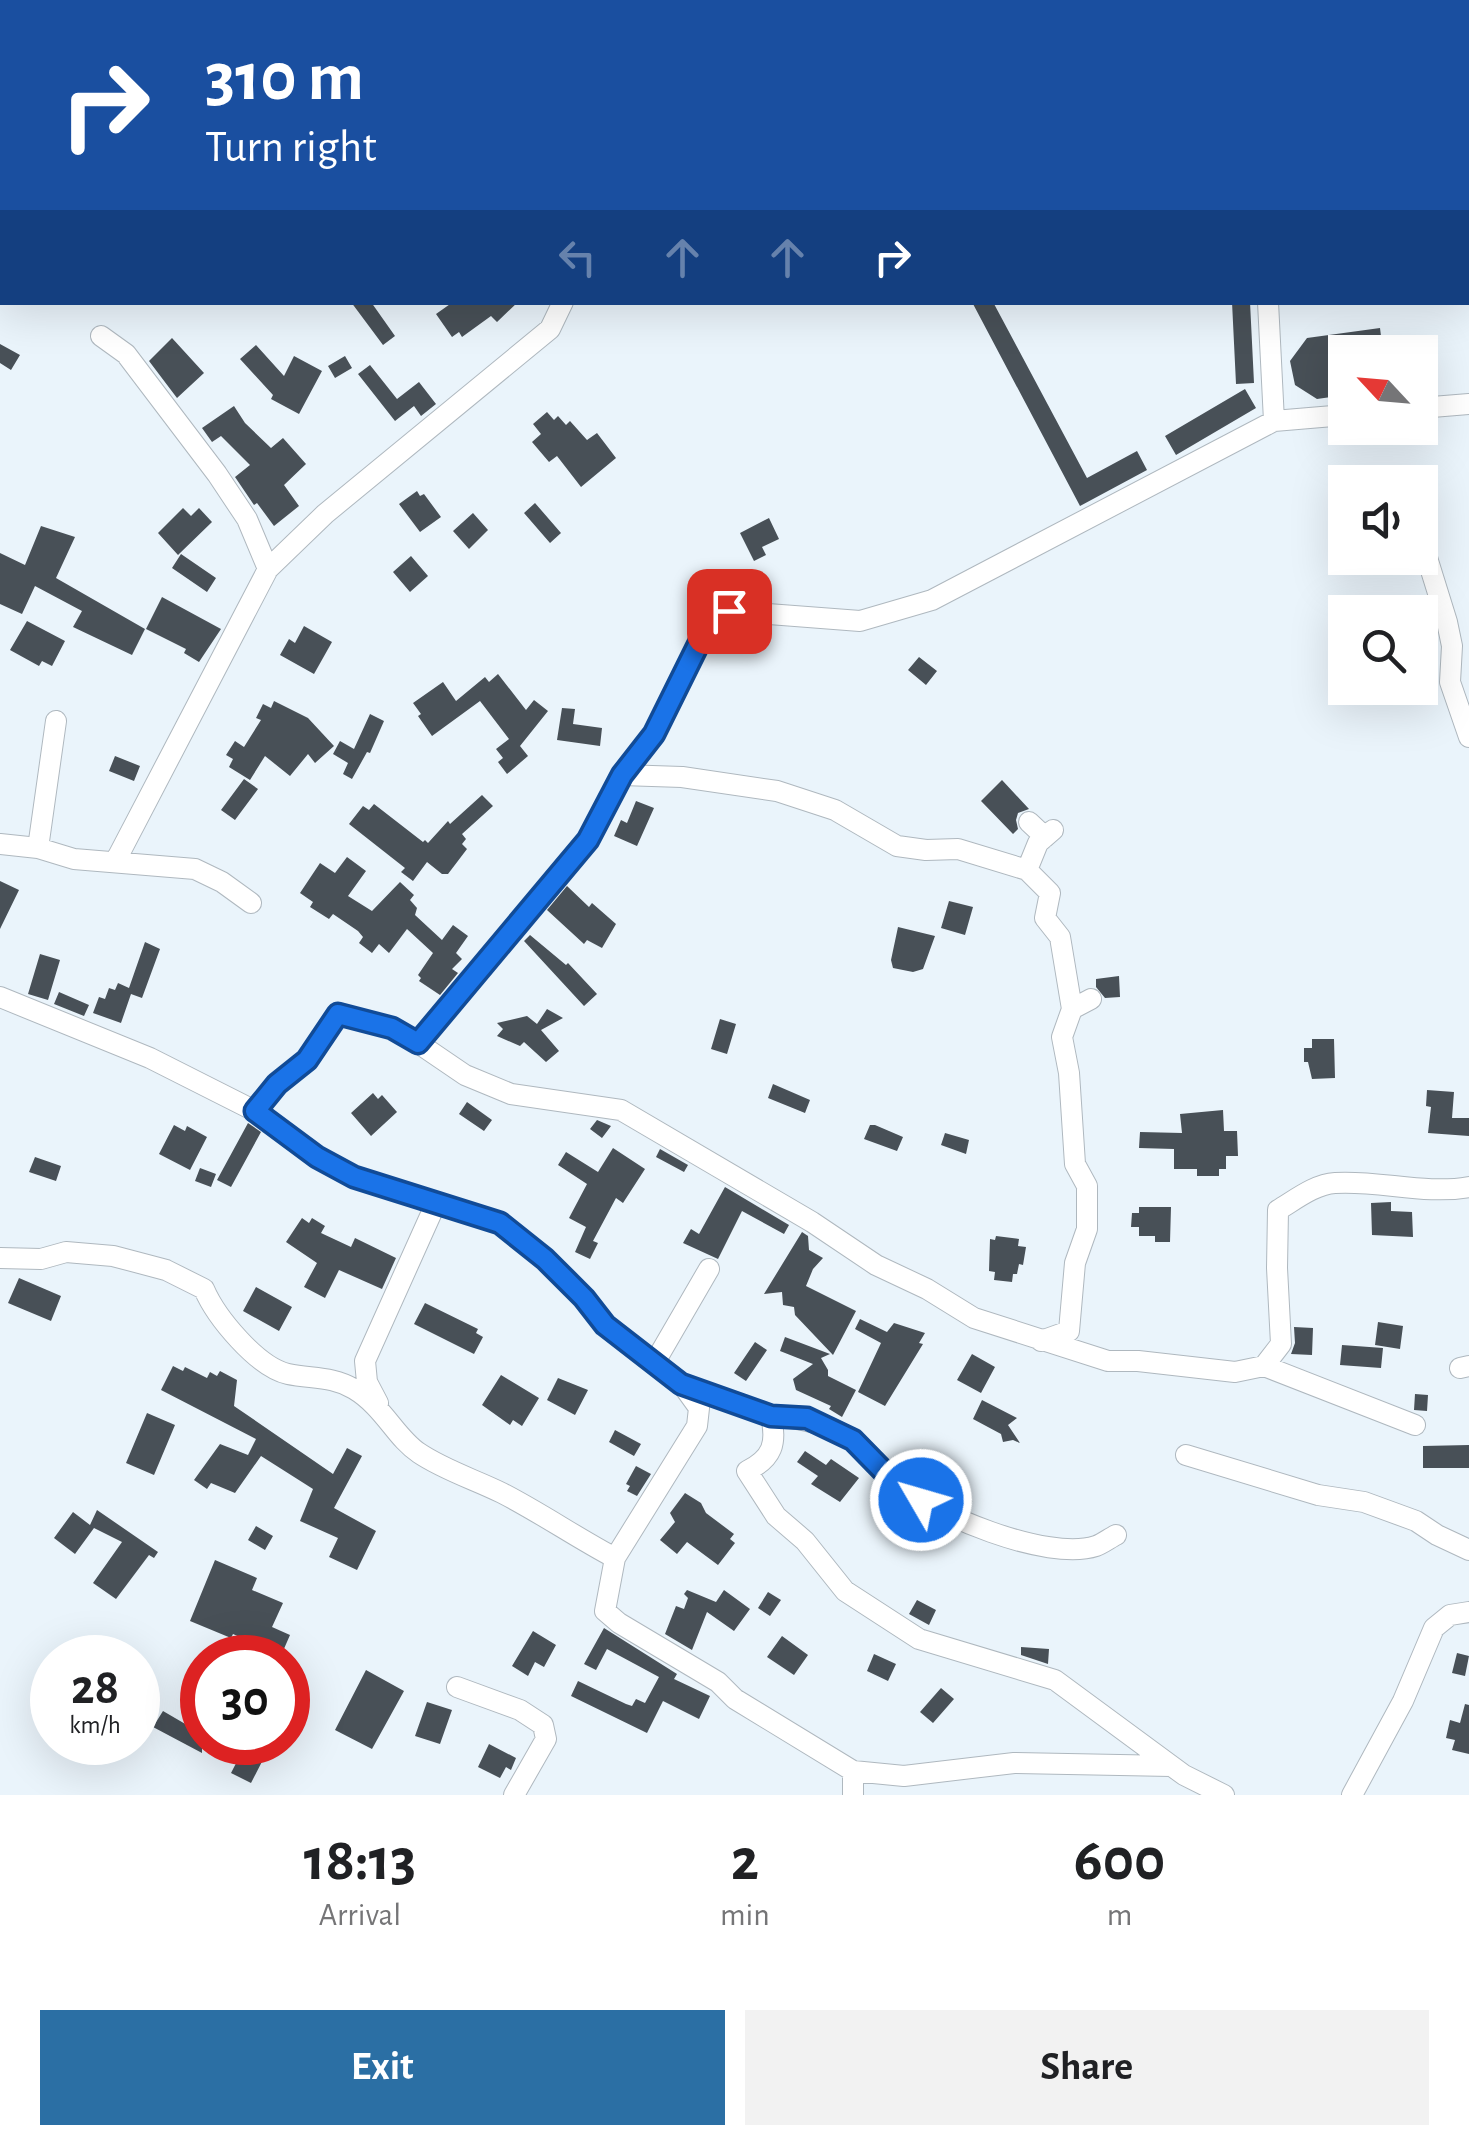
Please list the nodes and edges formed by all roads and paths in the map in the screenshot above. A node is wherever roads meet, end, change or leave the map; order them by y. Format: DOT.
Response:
graph roads {
  1 [pos="562,305"];
  2 [pos="1268,305"];
  3 [pos="101,336"];
  4 [pos="1469,404"];
  5 [pos="1438,407"];
  6 [pos="1328,416"];
  7 [pos="1274,421"];
  8 [pos="268,568"];
  9 [pos="1432,575"];
  10 [pos="56,720"];
  11 [pos="1469,738"];
  12 [pos="622,775"];
  13 [pos="1028,822"];
  14 [pos="0,844"];
  15 [pos="38,848"];
  16 [pos="115,862"];
  17 [pos="1027,870"];
  18 [pos="250,902"];
  19 [pos="0,997"];
  20 [pos="418,1043"];
  21 [pos="255,1111"];
  22 [pos="1469,1187"];
  23 [pos="436,1203"];
  24 [pos="0,1258"];
  25 [pos="709,1269"];
  26 [pos="1041,1341"];
  27 [pos="655,1362"];
  28 [pos="1264,1366"];
  29 [pos="681,1384"];
  30 [pos="381,1409"];
  31 [pos="771,1416"];
  32 [pos="1415,1425"];
  33 [pos="1186,1455"];
  34 [pos="1116,1535"];
  35 [pos="1469,1550"];
  36 [pos="616,1558"];
  37 [pos="1469,1612"];
  38 [pos="456,1687"];
  39 [pos="1174,1767"];
  40 [pos="853,1770"];
  41 [pos="514,1795"];
  42 [pos="853,1795"];
  43 [pos="1224,1795"];
  44 [pos="1352,1795"];
  1 -- 8 [label="street"];
  2 -- 7 [label="street"];
  3 -- 8 [label="street"];
  4 -- 5 [label="street"];
  6 -- 7 [label="street"];
  7 -- 12 [label="street"];
  8 -- 16 [label="street"];
  9 -- 11 [label="street"];
  10 -- 15 [label="street"];
  12 -- 17 [label="street"];
  12 -- 20 [label="street"];
  13 -- 17 [label="street"];
  14 -- 15 [label="street"];
  15 -- 16 [label="street"];
  16 -- 18 [label="street"];
  17 -- 26 [label="street"];
  19 -- 21 [label="street"];
  20 -- 21 [label="street"];
  20 -- 26 [label="street"];
  21 -- 23 [label="street"];
  22 -- 28 [label="street"];
  23 -- 27 [label="street"];
  23 -- 30 [label="street"];
  24 -- 30 [label="street"];
  25 -- 27 [label="street"];
  26 -- 28 [label="street"];
  27 -- 29 [label="street"];
  28 -- 32 [label="street"];
  29 -- 31 [label="street"];
  29 -- 36 [label="street"];
  30 -- 36 [label="street"];
  31 -- 34 [label="street"];
  31 -- 39 [label="street"];
  33 -- 35 [label="street"];
  36 -- 40 [label="street"];
  37 -- 44 [label="street"];
  38 -- 41 [label="street"];
  39 -- 40 [label="street"];
  39 -- 43 [label="street"];
  40 -- 42 [label="street"];
}
